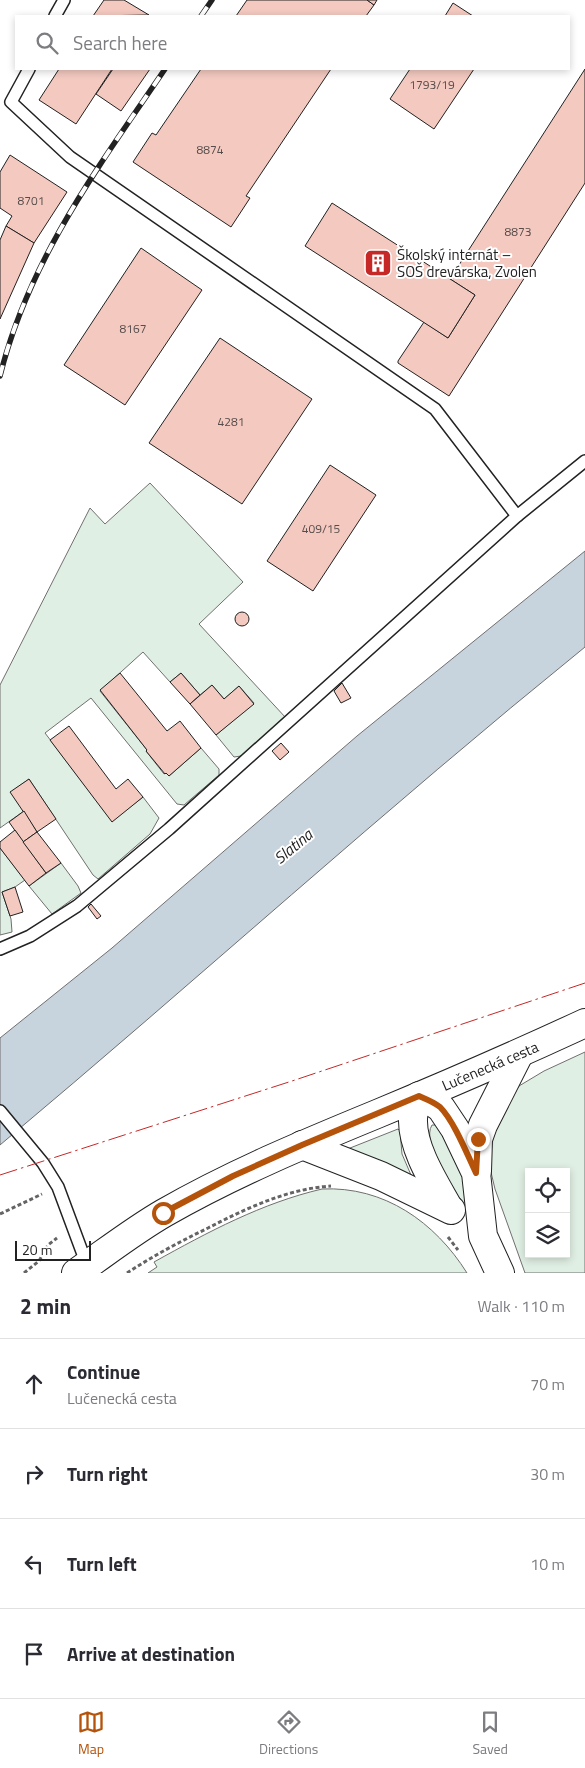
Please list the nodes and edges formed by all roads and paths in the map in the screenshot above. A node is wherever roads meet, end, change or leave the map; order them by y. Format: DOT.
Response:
graph roads {
  1 [pos="64,0"];
  2 [pos="56,15"];
  3 [pos="27,70"];
  4 [pos="585,461"];
  5 [pos="517,516"];
  6 [pos="0,948"];
  7 [pos="585,1023"];
  8 [pos="519,1054"];
  9 [pos="419,1096"];
  10 [pos="0,1111"];
  11 [pos="302,1145"];
  12 [pos="476,1173"];
  13 [pos="335,1186"];
  14 [pos="58,1187"];
  15 [pos="448,1207"];
  16 [pos="0,1214"];
  17 [pos="73,1227"];
  18 [pos="446,1235"];
  19 [pos="484,1236"];
  20 [pos="462,1256"];
  21 [pos="82,1269"];
  22 [pos="24,1273"];
  23 [pos="127,1273"];
  24 [pos="500,1273"];
  1 -- 2 [label="lane"];
  3 -- 5 [label="lane"];
  4 -- 5 [label="lane"];
  5 -- 6 [label="lane"];
  7 -- 8 [label="street, Lučenecká cesta"];
  8 -- 9 [label="street, Lučenecká cesta"];
  8 -- 12 [label="street"];
  9 -- 11 [label="street, Lučenecká cesta"];
  9 -- 12 [label="street"];
  9 -- 15 [label="street"];
  10 -- 14 [label="lane"];
  11 -- 15 [label="street"];
  11 -- 21 [label="street, Lučenecká cesta"];
  12 -- 19 [label="street"];
  13 -- 23 [label="path"];
  14 -- 16 [label="path"];
  14 -- 17 [label="lane"];
  15 -- 19 [label="street"];
  17 -- 21 [label="lane"];
  17 -- 22 [label="path"];
  18 -- 20 [label="path"];
  19 -- 24 [label="street"];
}
